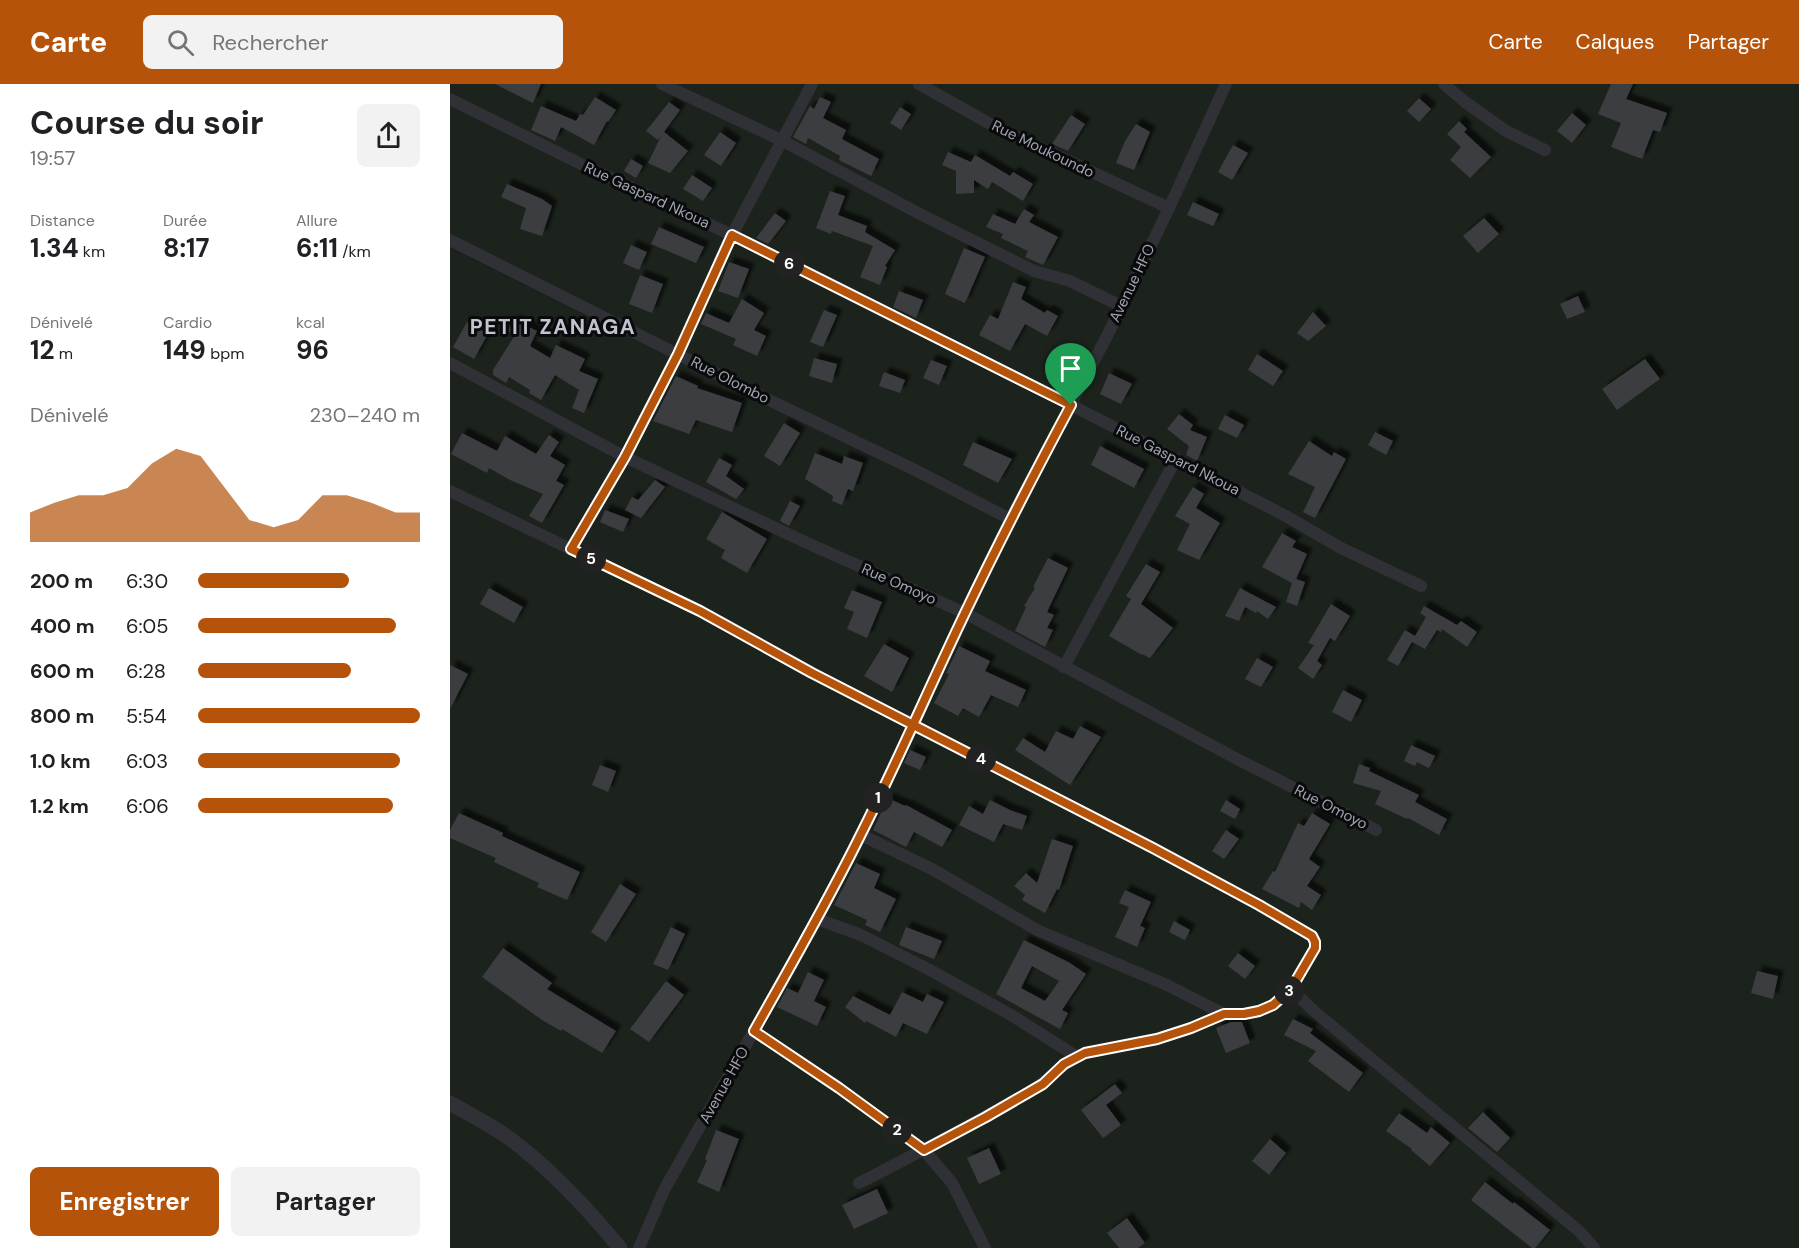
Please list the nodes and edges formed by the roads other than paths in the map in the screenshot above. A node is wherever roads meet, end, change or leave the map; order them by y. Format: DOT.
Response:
graph roads {
  1 [pos="662,84"];
  2 [pos="812,84"];
  3 [pos="919,84"];
  4 [pos="1226,84"];
  5 [pos="1444,84"];
  6 [pos="450,99"];
  7 [pos="781,140"];
  8 [pos="1545,150"];
  9 [pos="1169,208"];
  10 [pos="732,235"];
  11 [pos="450,240"];
  12 [pos="1121,306"];
  13 [pos="678,354"];
  14 [pos="450,363"];
  15 [pos="1071,405"];
  16 [pos="625,457"];
  17 [pos="1176,459"];
  18 [pos="450,491"];
  19 [pos="1011,519"];
  20 [pos="571,549"];
  21 [pos="1420,586"];
  22 [pos="965,613"];
  23 [pos="1064,667"];
  24 [pos="913,723"];
  25 [pos="1376,830"];
  26 [pos="861,835"];
  27 [pos="817,919"];
  28 [pos="1291,989"];
  29 [pos="1224,1014"];
  30 [pos="754,1031"];
  31 [pos="1076,1056"];
  32 [pos="450,1103"];
  33 [pos="924,1150"];
  34 [pos="859,1183"];
  35 [pos="620,1248"];
  36 [pos="639,1248"];
  37 [pos="985,1248"];
  38 [pos="1594,1248"];
  1 -- 7 [label="street"];
  2 -- 7 [label="street"];
  3 -- 9 [label="street, Rue Moukoundo"];
  4 -- 9 [label="street, Avenue HFO"];
  5 -- 8 [label="street"];
  6 -- 10 [label="street, Rue Gaspard Nkoua"];
  7 -- 10 [label="street"];
  7 -- 12 [label="street"];
  9 -- 12 [label="street, Avenue HFO"];
  10 -- 13 [label="street"];
  10 -- 15 [label="street, Rue Gaspard Nkoua"];
  11 -- 13 [label="street, Rue Olombo"];
  12 -- 15 [label="street, Avenue HFO"];
  13 -- 16 [label="street"];
  13 -- 19 [label="street, Rue Olombo"];
  14 -- 16 [label="street, Rue Omoyo"];
  15 -- 17 [label="street, Rue Gaspard Nkoua"];
  15 -- 19 [label="street, Avenue HFO"];
  16 -- 20 [label="street"];
  16 -- 22 [label="street, Rue Omoyo"];
  17 -- 21 [label="street, Rue Gaspard Nkoua"];
  17 -- 23 [label="street"];
  18 -- 20 [label="street"];
  19 -- 22 [label="street, Avenue HFO"];
  20 -- 24 [label="street"];
  22 -- 23 [label="street, Rue Omoyo"];
  22 -- 24 [label="street, Avenue HFO"];
  23 -- 25 [label="street, Rue Omoyo"];
  24 -- 26 [label="street, Avenue HFO"];
  24 -- 28 [label="street"];
  26 -- 27 [label="street, Avenue HFO"];
  26 -- 29 [label="street"];
  27 -- 30 [label="street, Avenue HFO"];
  27 -- 31 [label="street"];
  28 -- 29 [label="street"];
  28 -- 38 [label="street"];
  29 -- 31 [label="street"];
  30 -- 33 [label="street"];
  30 -- 36 [label="street, Avenue HFO"];
  31 -- 33 [label="street"];
  32 -- 35 [label="street"];
  33 -- 34 [label="street"];
  33 -- 37 [label="street"];
}
